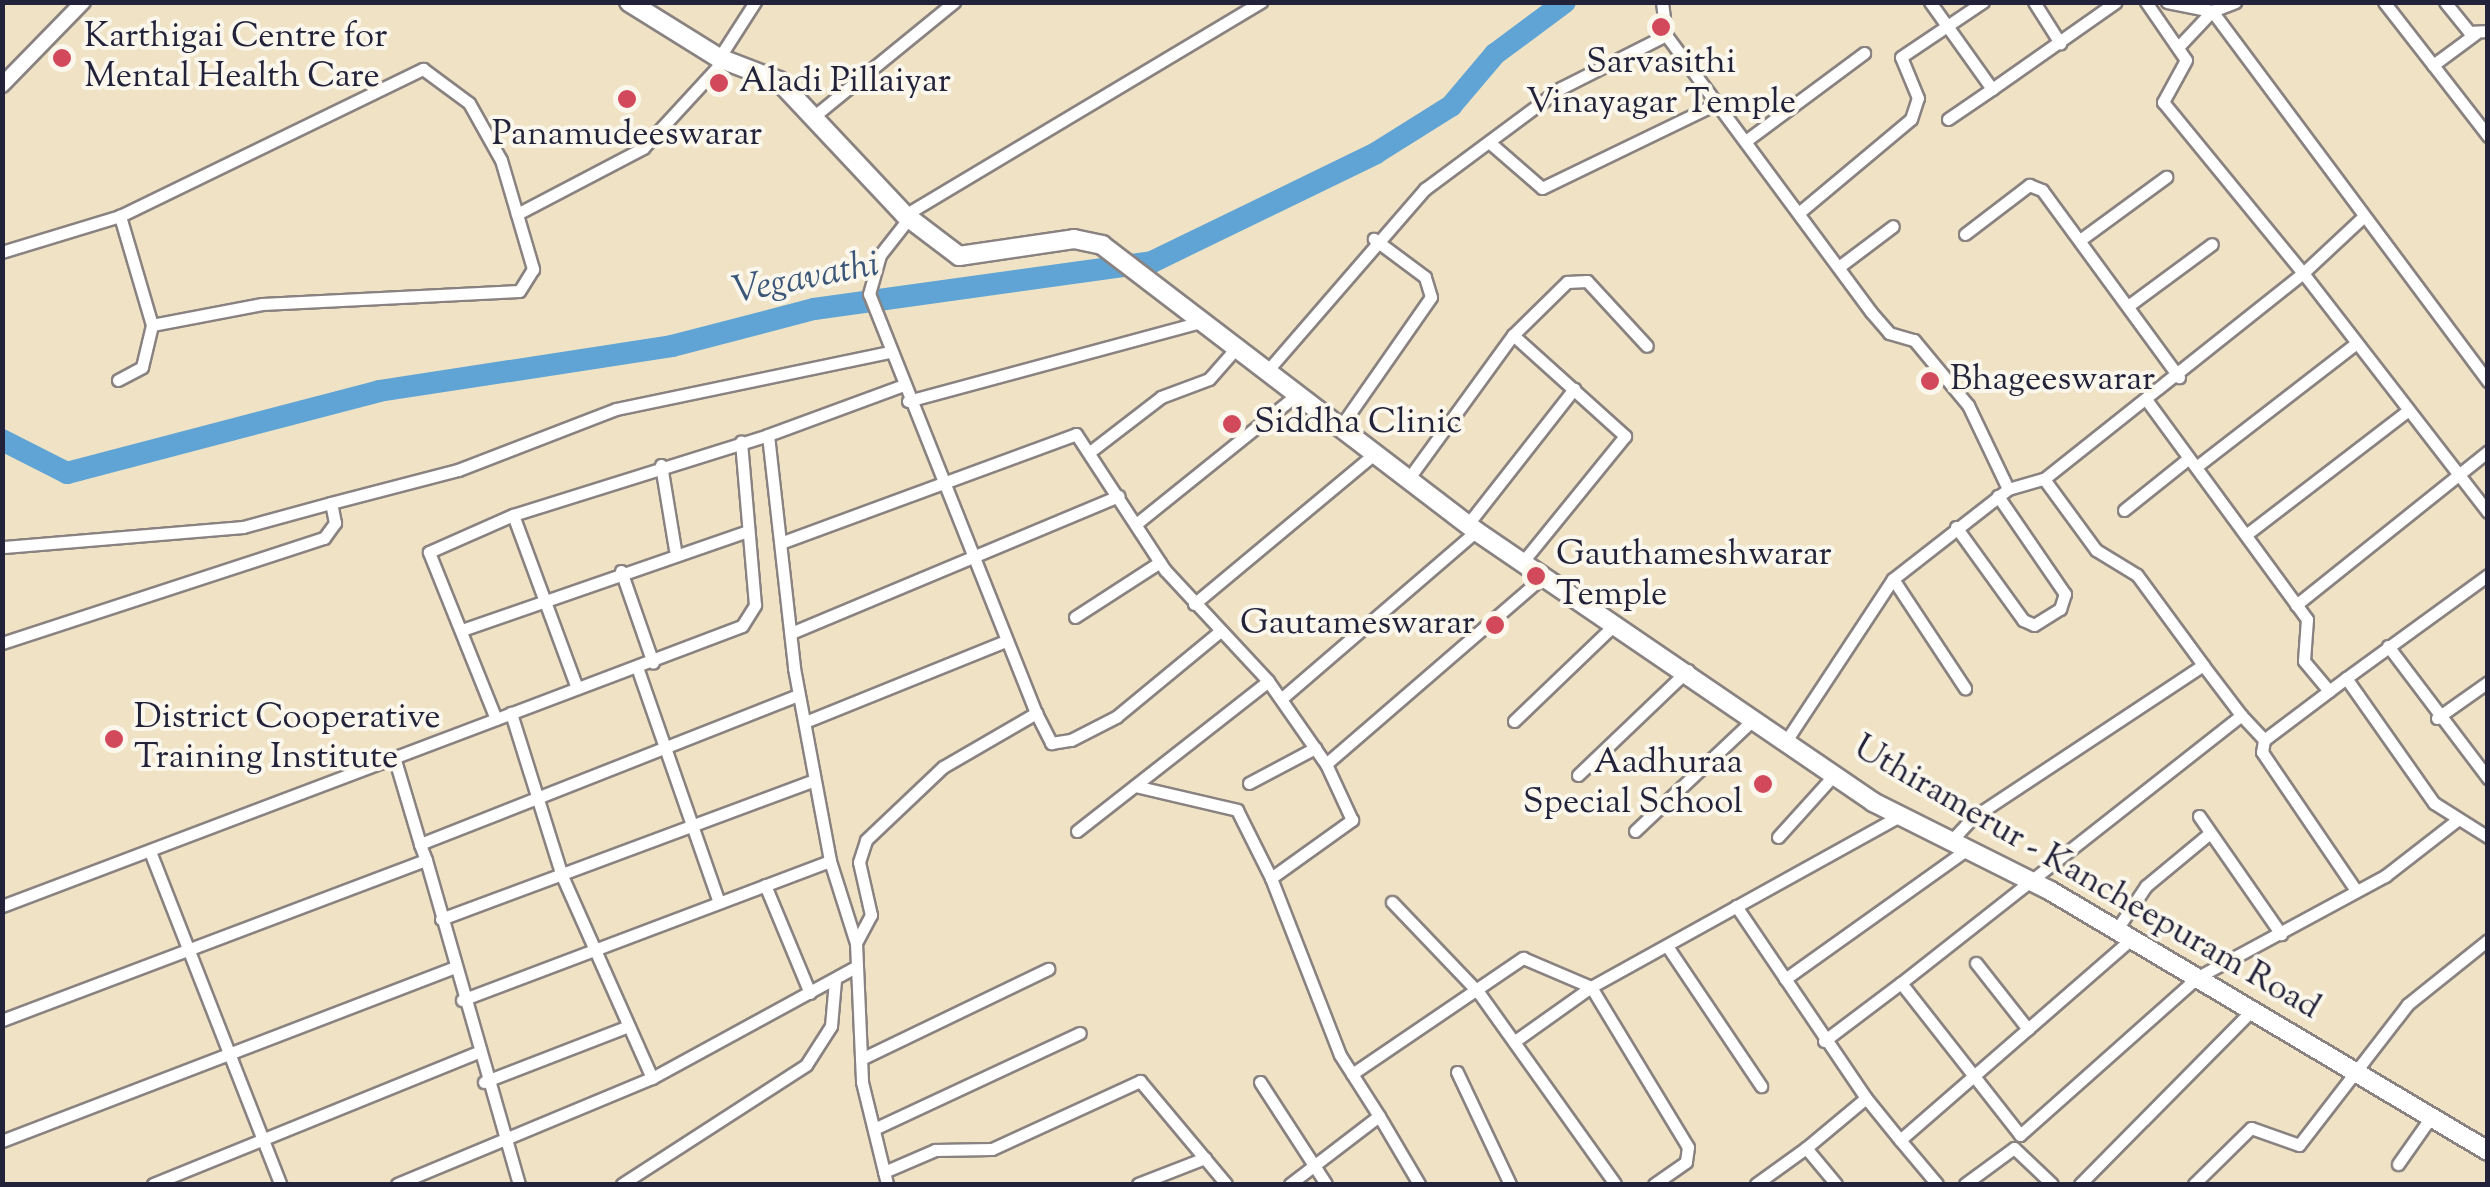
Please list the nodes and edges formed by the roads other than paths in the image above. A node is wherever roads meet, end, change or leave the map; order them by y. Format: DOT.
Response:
graph roads {
  1 [pos="83,2"];
  2 [pos="629,2"];
  3 [pos="755,2"];
  4 [pos="954,2"];
  5 [pos="1261,2"];
  6 [pos="1662,2"];
  7 [pos="1930,2"];
  8 [pos="1983,2"];
  9 [pos="2034,2"];
  10 [pos="2116,2"];
  11 [pos="2146,2"];
  12 [pos="2167,2"];
  13 [pos="2235,2"];
  14 [pos="2384,2"];
  15 [pos="2445,2"];
  16 [pos="2212,12"];
  17 [pos="1947,26"];
  18 [pos="2481,32"];
  19 [pos="1666,35"];
  20 [pos="2060,43"];
  21 [pos="2181,44"];
  22 [pos="1864,53"];
  23 [pos="721,59"];
  24 [pos="2433,65"];
  25 [pos="2,85"];
  26 [pos="1992,89"];
  27 [pos="1718,102"];
  28 [pos="818,113"];
  29 [pos="1948,118"];
  30 [pos="2488,136"];
  31 [pos="1747,140"];
  32 [pos="1488,142"];
  33 [pos="2166,178"];
  34 [pos="1801,211"];
  35 [pos="517,214"];
  36 [pos="120,216"];
  37 [pos="907,217"];
  38 [pos="2364,217"];
  39 [pos="1892,226"];
  40 [pos="1965,234"];
  41 [pos="1374,239"];
  42 [pos="2080,240"];
  43 [pos="2212,244"];
  44 [pos="2,252"];
  45 [pos="1840,266"];
  46 [pos="2303,272"];
  47 [pos="2128,306"];
  48 [pos="1205,321"];
  49 [pos="152,325"];
  50 [pos="1513,336"];
  51 [pos="2355,344"];
  52 [pos="886,346"];
  53 [pos="1238,346"];
  54 [pos="1648,346"];
  55 [pos="1268,370"];
  56 [pos="2179,378"];
  57 [pos="118,380"];
  58 [pos="2488,381"];
  59 [pos="904,385"];
  60 [pos="1574,390"];
  61 [pos="1298,393"];
  62 [pos="908,401"];
  63 [pos="2148,402"];
  64 [pos="2406,412"];
  65 [pos="1342,426"];
  66 [pos="768,435"];
  67 [pos="740,442"];
  68 [pos="1090,451"];
  69 [pos="2488,451"];
  70 [pos="1376,453"];
  71 [pos="2193,463"];
  72 [pos="661,466"];
  73 [pos="2459,475"];
  74 [pos="1409,478"];
  75 [pos="2044,479"];
  76 [pos="942,484"];
  77 [pos="2003,492"];
  78 [pos="1118,496"];
  79 [pos="331,502"];
  80 [pos="2124,510"];
  81 [pos="2488,512"];
  82 [pos="513,515"];
  83 [pos="1136,524"];
  84 [pos="1956,527"];
  85 [pos="1472,528"];
  86 [pos="745,532"];
  87 [pos="2246,534"];
  88 [pos="783,542"];
  89 [pos="4,548"];
  90 [pos="675,550"];
  91 [pos="1525,559"];
  92 [pos="972,561"];
  93 [pos="1160,562"];
  94 [pos="621,571"];
  95 [pos="1548,572"];
  96 [pos="2488,575"];
  97 [pos="1893,579"];
  98 [pos="540,598"];
  99 [pos="1194,604"];
  100 [pos="2296,606"];
  101 [pos="1075,617"];
  102 [pos="1618,621"];
  103 [pos="462,630"];
  104 [pos="791,634"];
  105 [pos="1218,634"];
  106 [pos="1005,642"];
  107 [pos="2,643"];
  108 [pos="2388,646"];
  109 [pos="653,663"];
  110 [pos="2203,665"];
  111 [pos="638,670"];
  112 [pos="1688,670"];
  113 [pos="2346,678"];
  114 [pos="1268,681"];
  115 [pos="2488,682"];
  116 [pos="577,688"];
  117 [pos="1965,688"];
  118 [pos="2330,691"];
  119 [pos="798,694"];
  120 [pos="1281,699"];
  121 [pos="511,713"];
  122 [pos="1036,713"];
  123 [pos="2241,715"];
  124 [pos="1754,718"];
  125 [pos="2437,718"];
  126 [pos="496,719"];
  127 [pos="1514,721"];
  128 [pos="805,722"];
  129 [pos="1786,740"];
  130 [pos="2264,740"];
  131 [pos="661,748"];
  132 [pos="1315,748"];
  133 [pos="395,760"];
  134 [pos="1326,764"];
  135 [pos="1578,775"];
  136 [pos="1834,775"];
  137 [pos="2488,778"];
  138 [pos="814,780"];
  139 [pos="1249,783"];
  140 [pos="1135,786"];
  141 [pos="536,798"];
  142 [pos="1900,816"];
  143 [pos="2198,816"];
  144 [pos="2456,820"];
  145 [pos="694,828"];
  146 [pos="1077,831"];
  147 [pos="1636,831"];
  148 [pos="2210,833"];
  149 [pos="1778,837"];
  150 [pos="2488,837"];
  151 [pos="420,844"];
  152 [pos="1959,845"];
  153 [pos="151,854"];
  154 [pos="426,860"];
  155 [pos="830,860"];
  156 [pos="562,876"];
  157 [pos="1271,878"];
  158 [pos="2037,884"];
  159 [pos="765,886"];
  160 [pos="2354,890"];
  161 [pos="720,902"];
  162 [pos="1392,902"];
  163 [pos="2,906"];
  164 [pos="1736,906"];
  165 [pos="441,919"];
  166 [pos="2124,933"];
  167 [pos="2281,934"];
  168 [pos="2488,940"];
  169 [pos="856,943"];
  170 [pos="1667,946"];
  171 [pos="592,951"];
  172 [pos="186,954"];
  173 [pos="1976,963"];
  174 [pos="455,967"];
  175 [pos="856,967"];
  176 [pos="1048,968"];
  177 [pos="1785,979"];
  178 [pos="835,980"];
  179 [pos="2206,981"];
  180 [pos="1901,984"];
  181 [pos="1591,987"];
  182 [pos="810,993"];
  183 [pos="1479,993"];
  184 [pos="462,1000"];
  185 [pos="2250,1008"];
  186 [pos="2,1020"];
  187 [pos="626,1027"];
  188 [pos="2028,1029"];
  189 [pos="1080,1032"];
  190 [pos="1516,1041"];
  191 [pos="1824,1041"];
  192 [pos="475,1053"];
  193 [pos="225,1060"];
  194 [pos="861,1060"];
  195 [pos="1457,1072"];
  196 [pos="2360,1073"];
  197 [pos="1352,1074"];
  198 [pos="652,1078"];
  199 [pos="1973,1078"];
  200 [pos="484,1082"];
  201 [pos="1260,1082"];
  202 [pos="1761,1086"];
  203 [pos="1866,1098"];
  204 [pos="1378,1116"];
  205 [pos="2431,1116"];
  206 [pos="874,1130"];
  207 [pos="2020,1135"];
  208 [pos="1900,1140"];
  209 [pos="2,1141"];
  210 [pos="262,1144"];
  211 [pos="503,1145"];
  212 [pos="1806,1148"];
  213 [pos="2014,1148"];
  214 [pos="2488,1150"];
  215 [pos="1204,1158"];
  216 [pos="2398,1164"];
  217 [pos="1313,1165"];
  218 [pos="886,1178"];
  219 [pos="153,1184"];
  220 [pos="280,1184"];
  221 [pos="397,1184"];
  222 [pos="519,1184"];
  223 [pos="622,1184"];
  224 [pos="1138,1184"];
  225 [pos="1226,1184"];
  226 [pos="1290,1184"];
  227 [pos="1326,1184"];
  228 [pos="1419,1184"];
  229 [pos="1510,1184"];
  230 [pos="1615,1184"];
  231 [pos="1654,1184"];
  232 [pos="1756,1184"];
  233 [pos="1836,1184"];
  234 [pos="1937,1184"];
  235 [pos="1964,1184"];
  236 [pos="2052,1184"];
  237 [pos="2080,1184"];
  238 [pos="2194,1184"];
  1 -- 25 [label="street"];
  2 -- 23 [label="main road, Uthiramerur - Kancheepuram Road"];
  3 -- 23 [label="street"];
  4 -- 28 [label="street"];
  5 -- 37 [label="street"];
  6 -- 19 [label="street"];
  7 -- 17 [label="street"];
  8 -- 17 [label="street"];
  9 -- 20 [label="street"];
  10 -- 20 [label="street"];
  11 -- 21 [label="street"];
  12 -- 16 [label="street"];
  13 -- 16 [label="street"];
  14 -- 24 [label="street"];
  15 -- 18 [label="street"];
  16 -- 21 [label="street"];
  16 -- 38 [label="street"];
  17 -- 26 [label="street"];
  17 -- 34 [label="street"];
  18 -- 24 [label="street"];
  19 -- 27 [label="street"];
  19 -- 32 [label="street"];
  20 -- 26 [label="street"];
  21 -- 46 [label="street"];
  22 -- 31 [label="street"];
  23 -- 28 [label="main road, Uthiramerur - Kancheepuram Road"];
  23 -- 35 [label="street"];
  24 -- 30 [label="street"];
  26 -- 29 [label="street"];
  27 -- 31 [label="street"];
  27 -- 32 [label="street"];
  28 -- 37 [label="main road, Uthiramerur - Kancheepuram Road"];
  31 -- 34 [label="street"];
  32 -- 41 [label="street"];
  33 -- 42 [label="street"];
  34 -- 45 [label="street"];
  35 -- 36 [label="street"];
  35 -- 49 [label="street"];
  36 -- 44 [label="street"];
  36 -- 49 [label="street"];
  37 -- 48 [label="main road, Uthiramerur - Kancheepuram Road"];
  37 -- 52 [label="street"];
  38 -- 46 [label="street"];
  38 -- 58 [label="street"];
  39 -- 45 [label="street"];
  40 -- 42 [label="street"];
  41 -- 55 [label="street"];
  41 -- 65 [label="street"];
  42 -- 47 [label="street"];
  43 -- 47 [label="street"];
  45 -- 77 [label="street"];
  46 -- 51 [label="street"];
  46 -- 56 [label="street"];
  47 -- 56 [label="street"];
  48 -- 53 [label="main road, Uthiramerur - Kancheepuram Road"];
  48 -- 62 [label="street"];
  49 -- 57 [label="street"];
  50 -- 54 [label="street"];
  50 -- 60 [label="street"];
  50 -- 74 [label="street"];
  51 -- 64 [label="street"];
  51 -- 71 [label="street"];
  52 -- 59 [label="street"];
  52 -- 79 [label="street"];
  53 -- 55 [label="main road, Uthiramerur - Kancheepuram Road"];
  53 -- 68 [label="street"];
  55 -- 61 [label="main road, Uthiramerur - Kancheepuram Road"];
  56 -- 63 [label="street"];
  59 -- 62 [label="street"];
  59 -- 66 [label="street"];
  60 -- 85 [label="street"];
  60 -- 91 [label="street"];
  61 -- 65 [label="main road, Uthiramerur - Kancheepuram Road"];
  61 -- 83 [label="street"];
  62 -- 76 [label="street"];
  63 -- 71 [label="street"];
  63 -- 75 [label="street"];
  64 -- 73 [label="street"];
  64 -- 87 [label="street"];
  65 -- 70 [label="main road, Uthiramerur - Kancheepuram Road"];
  66 -- 67 [label="street"];
  66 -- 88 [label="street"];
  67 -- 72 [label="street"];
  67 -- 86 [label="street"];
  68 -- 76 [label="street"];
  68 -- 78 [label="street"];
  69 -- 73 [label="street"];
  70 -- 74 [label="main road, Uthiramerur - Kancheepuram Road"];
  70 -- 99 [label="street"];
  71 -- 80 [label="street"];
  71 -- 87 [label="street"];
  72 -- 82 [label="street"];
  72 -- 90 [label="street"];
  73 -- 81 [label="street"];
  73 -- 100 [label="street"];
  74 -- 85 [label="main road, Uthiramerur - Kancheepuram Road"];
  75 -- 77 [label="street"];
  75 -- 110 [label="street"];
  76 -- 88 [label="street"];
  76 -- 92 [label="street"];
  77 -- 84 [label="street"];
  77 -- 84 [label="street"];
  78 -- 83 [label="street"];
  78 -- 92 [label="street"];
  79 -- 89 [label="street"];
  79 -- 107 [label="street"];
  82 -- 98 [label="street"];
  82 -- 103 [label="street"];
  83 -- 93 [label="street"];
  84 -- 97 [label="street"];
  85 -- 91 [label="main road, Uthiramerur - Kancheepuram Road"];
  85 -- 120 [label="street"];
  86 -- 90 [label="street"];
  86 -- 109 [label="street"];
  87 -- 100 [label="street"];
  88 -- 104 [label="street"];
  90 -- 94 [label="street"];
  91 -- 95 [label="main road, Uthiramerur - Kancheepuram Road"];
  92 -- 104 [label="street"];
  92 -- 106 [label="street"];
  93 -- 99 [label="street"];
  93 -- 101 [label="street"];
  94 -- 98 [label="street"];
  94 -- 109 [label="street"];
  95 -- 102 [label="main road, Uthiramerur - Kancheepuram Road"];
  95 -- 134 [label="street"];
  96 -- 108 [label="street"];
  97 -- 117 [label="street"];
  97 -- 129 [label="street"];
  98 -- 103 [label="street"];
  98 -- 116 [label="street"];
  99 -- 105 [label="street"];
  100 -- 118 [label="street"];
  102 -- 112 [label="main road, Uthiramerur - Kancheepuram Road"];
  102 -- 127 [label="street"];
  103 -- 126 [label="street"];
  104 -- 119 [label="street"];
  105 -- 114 [label="street"];
  105 -- 122 [label="street"];
  106 -- 122 [label="street"];
  106 -- 128 [label="street"];
  108 -- 113 [label="street"];
  108 -- 125 [label="street"];
  109 -- 111 [label="street"];
  110 -- 123 [label="street"];
  110 -- 152 [label="street"];
  111 -- 116 [label="street"];
  111 -- 131 [label="street"];
  112 -- 124 [label="main road, Uthiramerur - Kancheepuram Road"];
  112 -- 135 [label="street"];
  113 -- 118 [label="street"];
  113 -- 144 [label="street"];
  114 -- 120 [label="street"];
  114 -- 140 [label="street"];
  115 -- 125 [label="street"];
  116 -- 121 [label="street"];
  118 -- 130 [label="street"];
  119 -- 128 [label="street"];
  119 -- 131 [label="street"];
  120 -- 132 [label="street"];
  121 -- 126 [label="street"];
  121 -- 141 [label="street"];
  122 -- 169 [label="street"];
  123 -- 130 [label="street"];
  123 -- 158 [label="street"];
  124 -- 129 [label="main road, Uthiramerur - Kancheepuram Road"];
  124 -- 147 [label="street"];
  125 -- 137 [label="street"];
  126 -- 133 [label="street"];
  128 -- 138 [label="street"];
  129 -- 136 [label="main road, Uthiramerur - Kancheepuram Road"];
  130 -- 160 [label="street"];
  131 -- 141 [label="street"];
  131 -- 145 [label="street"];
  132 -- 134 [label="street"];
  132 -- 139 [label="street"];
  133 -- 151 [label="street"];
  133 -- 153 [label="street"];
  134 -- 157 [label="street"];
  136 -- 142 [label="main road, Uthiramerur - Kancheepuram Road"];
  136 -- 149 [label="street"];
  138 -- 145 [label="street"];
  138 -- 155 [label="street"];
  140 -- 146 [label="street"];
  140 -- 157 [label="street"];
  141 -- 151 [label="street"];
  141 -- 156 [label="street"];
  142 -- 152 [label="main road, Uthiramerur - Kancheepuram Road"];
  142 -- 164 [label="street"];
  143 -- 148 [label="street"];
  144 -- 150 [label="street"];
  144 -- 160 [label="street"];
  145 -- 156 [label="street"];
  145 -- 161 [label="street"];
  148 -- 166 [label="street"];
  148 -- 167 [label="street"];
  151 -- 154 [label="street"];
  152 -- 158 [label="main road, Uthiramerur - Kancheepuram Road"];
  152 -- 177 [label="street"];
  153 -- 163 [label="street"];
  153 -- 172 [label="street"];
  154 -- 165 [label="street"];
  154 -- 172 [label="street"];
  155 -- 159 [label="street"];
  155 -- 169 [label="street"];
  156 -- 165 [label="street"];
  156 -- 171 [label="street"];
  157 -- 197 [label="street"];
  158 -- 166 [label="main road, Uthiramerur - Kancheepuram Road"];
  158 -- 180 [label="street"];
  159 -- 161 [label="street"];
  159 -- 182 [label="street"];
  160 -- 167 [label="street"];
  161 -- 171 [label="street"];
  162 -- 183 [label="street"];
  164 -- 170 [label="street"];
  164 -- 177 [label="street"];
  165 -- 174 [label="street"];
  166 -- 179 [label="main road, Uthiramerur - Kancheepuram Road"];
  166 -- 188 [label="street"];
  167 -- 179 [label="street"];
  168 -- 196 [label="street"];
  169 -- 175 [label="street"];
  170 -- 181 [label="street"];
  170 -- 202 [label="street"];
  171 -- 184 [label="street"];
  171 -- 187 [label="street"];
  172 -- 186 [label="street"];
  172 -- 193 [label="street"];
  173 -- 188 [label="street"];
  174 -- 184 [label="street"];
  174 -- 193 [label="street"];
  175 -- 178 [label="street"];
  175 -- 194 [label="street"];
  176 -- 194 [label="street"];
  177 -- 191 [label="street"];
  178 -- 182 [label="street"];
  178 -- 223 [label="street"];
  179 -- 185 [label="main road, Uthiramerur - Kancheepuram Road"];
  179 -- 207 [label="street"];
  180 -- 191 [label="street"];
  180 -- 199 [label="street"];
  181 -- 183 [label="street"];
  181 -- 190 [label="street"];
  181 -- 231 [label="street"];
  182 -- 198 [label="street"];
  183 -- 190 [label="street"];
  183 -- 197 [label="street"];
  184 -- 192 [label="street"];
  185 -- 196 [label="main road, Uthiramerur - Kancheepuram Road"];
  185 -- 237 [label="street"];
  187 -- 198 [label="street"];
  187 -- 200 [label="street"];
  188 -- 199 [label="street"];
  189 -- 206 [label="street"];
  190 -- 230 [label="street"];
  191 -- 203 [label="street"];
  192 -- 200 [label="street"];
  192 -- 210 [label="street"];
  193 -- 209 [label="street"];
  193 -- 210 [label="street"];
  194 -- 206 [label="street"];
  195 -- 229 [label="street"];
  196 -- 205 [label="main road, Uthiramerur - Kancheepuram Road"];
  196 -- 238 [label="street"];
  197 -- 204 [label="street"];
  198 -- 211 [label="street"];
  199 -- 207 [label="street"];
  199 -- 208 [label="street"];
  200 -- 211 [label="street"];
  201 -- 217 [label="street"];
  203 -- 208 [label="street"];
  203 -- 212 [label="street"];
  204 -- 217 [label="street"];
  204 -- 228 [label="street"];
  205 -- 214 [label="main road, Uthiramerur - Kancheepuram Road"];
  205 -- 216 [label="street"];
  206 -- 218 [label="street"];
  207 -- 213 [label="street"];
  208 -- 234 [label="street"];
  210 -- 219 [label="street"];
  210 -- 220 [label="street"];
  211 -- 221 [label="street"];
  211 -- 222 [label="street"];
  212 -- 232 [label="street"];
  212 -- 233 [label="street"];
  213 -- 235 [label="street"];
  213 -- 236 [label="street"];
  215 -- 218 [label="street"];
  215 -- 224 [label="street"];
  215 -- 225 [label="street"];
  217 -- 226 [label="street"];
  217 -- 227 [label="street"];
}
